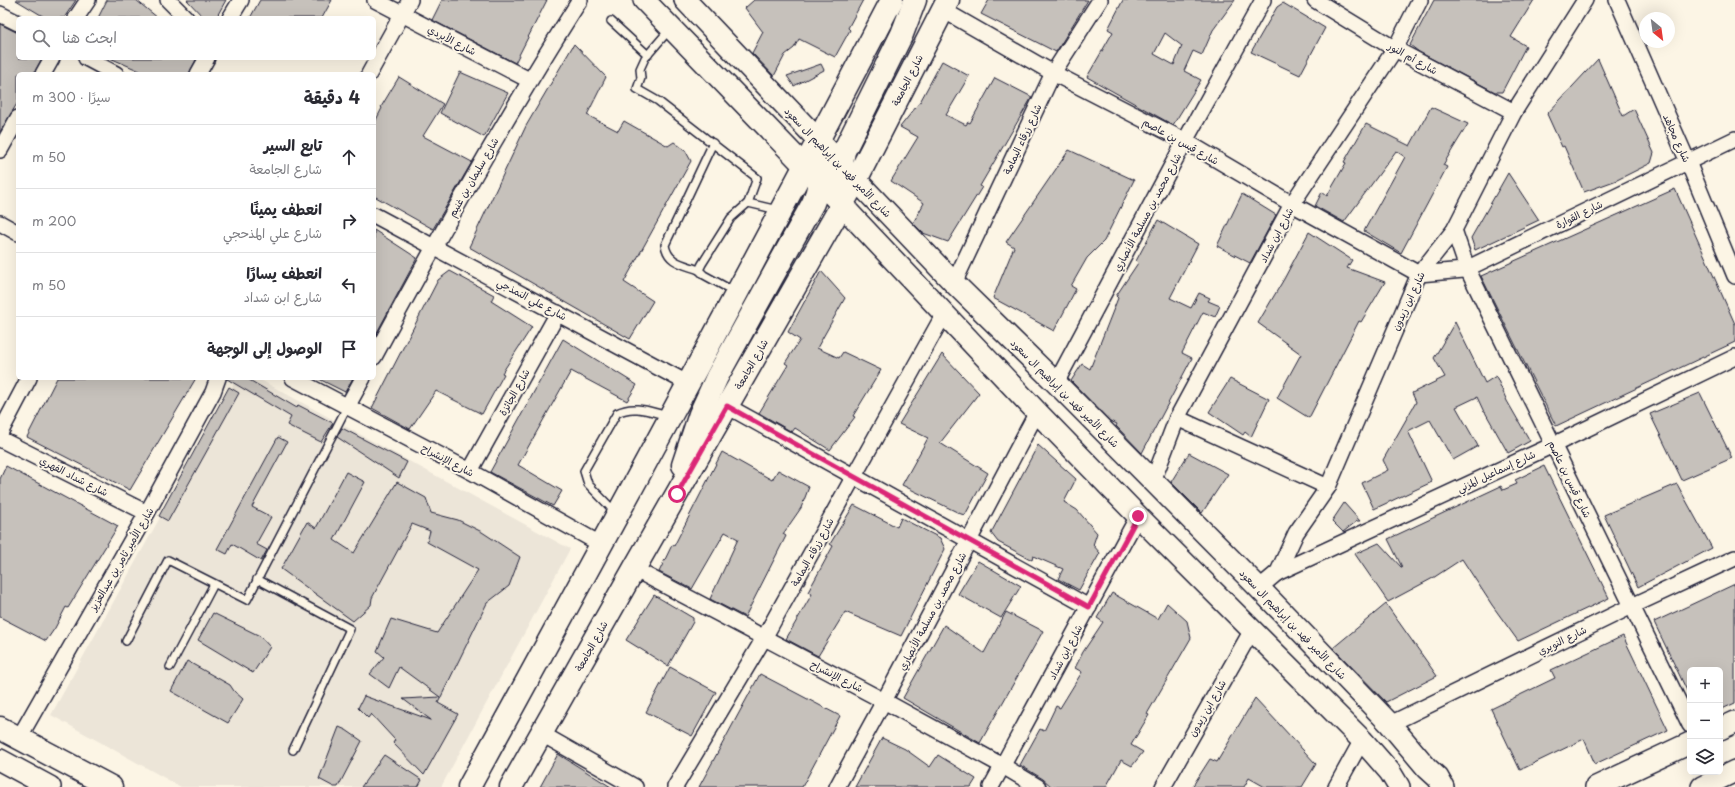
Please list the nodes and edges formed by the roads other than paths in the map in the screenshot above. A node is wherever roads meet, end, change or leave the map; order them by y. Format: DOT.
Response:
graph roads {
  1 [pos="88,0"];
  2 [pos="168,0"];
  3 [pos="241,0"];
  4 [pos="375,0"];
  5 [pos="410,0"];
  6 [pos="580,0"];
  7 [pos="644,0"];
  8 [pos="685,0"];
  9 [pos="892,0"];
  10 [pos="916,0"];
  11 [pos="1100,0"];
  12 [pos="1263,0"];
  13 [pos="1315,0"];
  14 [pos="1420,0"];
  15 [pos="1585,0"];
  16 [pos="1617,0"];
  17 [pos="945,5"];
  18 [pos="0,14"];
  19 [pos="402,14"];
  20 [pos="77,16"];
  21 [pos="184,16"];
  22 [pos="231,16"];
  23 [pos="611,20"];
  24 [pos="16,22"];
  25 [pos="671,28"];
  26 [pos="1395,49"];
  27 [pos="648,55"];
  28 [pos="51,60"];
  29 [pos="90,60"];
  30 [pos="205,60"];
  31 [pos="43,72"];
  32 [pos="112,72"];
  33 [pos="199,72"];
  34 [pos="370,72"];
  35 [pos="1053,73"];
  36 [pos="529,80"];
  37 [pos="1514,112"];
  38 [pos="16,122"];
  39 [pos="1735,139"];
  40 [pos="819,141"];
  41 [pos="1185,141"];
  42 [pos="713,143"];
  43 [pos="0,150"];
  44 [pos="1688,162"];
  45 [pos="841,164"];
  46 [pos="805,166"];
  47 [pos="856,180"];
  48 [pos="820,182"];
  49 [pos="748,203"];
  50 [pos="1292,204"];
  51 [pos="841,205"];
  52 [pos="780,210"];
  53 [pos="376,216"];
  54 [pos="0,223"];
  55 [pos="1454,230"];
  56 [pos="16,231"];
  57 [pos="433,247"];
  58 [pos="1467,268"];
  59 [pos="699,270"];
  60 [pos="1419,274"];
  61 [pos="1735,276"];
  62 [pos="954,282"];
  63 [pos="737,293"];
  64 [pos="558,313"];
  65 [pos="944,314"];
  66 [pos="376,353"];
  67 [pos="1735,357"];
  68 [pos="28,380"];
  69 [pos="217,380"];
  70 [pos="297,380"];
  71 [pos="362,380"];
  72 [pos="1056,383"];
  73 [pos="689,384"];
  74 [pos="727,406"];
  75 [pos="347,407"];
  76 [pos="1037,412"];
  77 [pos="671,417"];
  78 [pos="1177,418"];
  79 [pos="0,433"];
  80 [pos="0,439"];
  81 [pos="1553,445"];
  82 [pos="470,471"];
  83 [pos="854,476"];
  84 [pos="1153,481"];
  85 [pos="1328,487"];
  86 [pos="677,494"];
  87 [pos="147,513"];
  88 [pos="618,515"];
  89 [pos="1138,516"];
  90 [pos="970,541"];
  91 [pos="602,545"];
  92 [pos="1735,558"];
  93 [pos="634,569"];
  94 [pos="1277,573"];
  95 [pos="256,579"];
  96 [pos="214,584"];
  97 [pos="1259,588"];
  98 [pos="1632,606"];
  99 [pos="1089,607"];
  100 [pos="1252,630"];
  101 [pos="764,638"];
  102 [pos="126,641"];
  103 [pos="170,667"];
  104 [pos="884,701"];
  105 [pos="1687,719"];
  106 [pos="1735,722"];
  107 [pos="1390,724"];
  108 [pos="0,728"];
  109 [pos="1723,728"];
  110 [pos="542,734"];
  111 [pos="19,738"];
  112 [pos="1362,740"];
  113 [pos="1687,744"];
  114 [pos="293,750"];
  115 [pos="0,760"];
  116 [pos="1003,766"];
  117 [pos="1735,771"];
  118 [pos="0,773"];
  119 [pos="1708,786"];
  120 [pos="26,787"];
  121 [pos="50,787"];
  122 [pos="111,787"];
  123 [pos="469,787"];
  124 [pos="512,787"];
  125 [pos="635,787"];
  126 [pos="675,787"];
  127 [pos="837,787"];
  128 [pos="991,787"];
  129 [pos="1038,787"];
  130 [pos="1163,787"];
  131 [pos="1336,787"];
  132 [pos="1399,787"];
  133 [pos="1443,787"];
  134 [pos="1596,787"];
  1 -- 20 [label="street"];
  2 -- 21 [label="street"];
  3 -- 22 [label="street"];
  4 -- 19 [label="street, شارع الأبردي"];
  5 -- 19 [label="street"];
  6 -- 36 [label="street, شارع سليمان بن غنيم"];
  7 -- 25 [label="main road"];
  8 -- 40 [label="main road, شارع الأمير فهد بن إبراهيم ال سعود"];
  9 -- 40 [label="main road"];
  10 -- 45 [label="main road"];
  11 -- 35 [label="street, شارع زرقاء اليمامة"];
  12 -- 41 [label="street, شارع محمد بن مسلمة الأنصاري"];
  13 -- 26 [label="street, شارع أم النور"];
  14 -- 26 [label="street, شارع ابن شداد"];
  15 -- 37 [label="street, شارع ابن زيدون"];
  16 -- 44 [label="street, شارع مجاهد"];
  17 -- 35 [label="street, شارع قيس بن عاصم"];
  17 -- 47 [label="main road, شارع الجامعة"];
  18 -- 24 [label="street"];
  19 -- 34 [label="street"];
  19 -- 36 [label="street, شارع الأبردي"];
  23 -- 27 [label="lane"];
  25 -- 27 [label="lane"];
  25 -- 46 [label="main road"];
  26 -- 37 [label="street, شارع أم النور"];
  26 -- 50 [label="street, شارع ابن شداد"];
  27 -- 42 [label="lane"];
  28 -- 31 [label="street"];
  29 -- 32 [label="street"];
  30 -- 33 [label="street"];
  35 -- 41 [label="street, شارع قيس بن عاصم"];
  35 -- 62 [label="street, شارع زرقاء اليمامة"];
  36 -- 57 [label="street, شارع سليمان بن غنيم"];
  37 -- 55 [label="street, شارع ابن زيدون"];
  38 -- 43 [label="street"];
  39 -- 44 [label="street, شارع القوارة"];
  40 -- 45 [label="main road, شارع الأمير فهد بن إبراهيم ال سعود"];
  40 -- 46 [label="main road"];
  40 -- 48 [label="main road"];
  41 -- 50 [label="street, شارع قيس بن عاصم"];
  41 -- 72 [label="street, شارع محمد بن مسلمة الأنصاري"];
  42 -- 49 [label="lane"];
  42 -- 59 [label="lane"];
  44 -- 58 [label="street, شارع القوارة"];
  44 -- 61 [label="street, شارع مجاهد"];
  45 -- 47 [label="main road, شارع الأمير فهد بن إبراهيم ال سعود"];
  45 -- 51 [label="main road"];
  46 -- 48 [label="main road"];
  46 -- 52 [label="main road"];
  47 -- 51 [label="main road, شارع الجامعة"];
  47 -- 62 [label="main road, شارع الأمير فهد بن إبراهيم ال سعود"];
  48 -- 51 [label="main road"];
  48 -- 86 [label="main road"];
  49 -- 52 [label="lane"];
  49 -- 59 [label="lane"];
  50 -- 60 [label="street, شارع قيس بن عاصم"];
  50 -- 78 [label="street, شارع ابن شداد"];
  51 -- 65 [label="main road"];
  51 -- 74 [label="main road, شارع الجامعة"];
  52 -- 63 [label="main road"];
  53 -- 57 [label="street, شارع علي النمذجي"];
  54 -- 56 [label="street"];
  55 -- 58 [label="street, شارع قيس بن عاصم"];
  55 -- 60 [label="street, شارع ابن زيدون"];
  57 -- 64 [label="street, شارع علي النمذجي"];
  57 -- 66 [label="street, شارع سليمان بن غنيم"];
  58 -- 60 [label="street, شارع القوارة"];
  58 -- 81 [label="street, شارع قيس بن عاصم"];
  59 -- 63 [label="lane"];
  60 -- 85 [label="street, شارع ابن زيدون"];
  62 -- 72 [label="main road, شارع الأمير فهد بن إبراهيم ال سعود"];
  63 -- 73 [label="main road"];
  64 -- 73 [label="street, شارع علي النمذجي"];
  64 -- 82 [label="street, شارع الجائزة"];
  65 -- 76 [label="main road"];
  65 -- 83 [label="street, شارع زرقاء اليمامة"];
  67 -- 81 [label="street, شارع إسماعيل المزني"];
  68 -- 79 [label="street"];
  69 -- 87 [label="street, شارع الأمير ثامر بن عبدالعزيز"];
  70 -- 75 [label="street, شارع الإنشراح"];
  71 -- 75 [label="street"];
  72 -- 84 [label="main road, شارع الأمير فهد بن إبراهيم ال سعود"];
  73 -- 77 [label="main road"];
  74 -- 83 [label="street"];
  74 -- 86 [label="main road, شارع الجامعة"];
  75 -- 82 [label="street, شارع الإنشراح"];
  75 -- 95 [label="lane"];
  76 -- 89 [label="main road"];
  76 -- 90 [label="street, شارع محمد بن مسلمة الأنصاري"];
  77 -- 88 [label="main road"];
  77 -- 88 [label="lane"];
  78 -- 84 [label="street, شارع ابن شداد"];
  78 -- 85 [label="street"];
  80 -- 87 [label="street, شارع شداد الفهري"];
  81 -- 94 [label="street, شارع إسماعيل المزني"];
  81 -- 98 [label="street, شارع قيس بن عاصم"];
  82 -- 91 [label="street, شارع الإنشراح"];
  83 -- 90 [label="street"];
  83 -- 101 [label="street, شارع زرقاء اليمامة"];
  84 -- 97 [label="main road, شارع الأمير فهد بن إبراهيم ال سعود"];
  85 -- 94 [label="street, شارع ابن زيدون"];
  86 -- 93 [label="main road, شارع الجامعة"];
  87 -- 111 [label="street, شارع الأمير ثامر بن عبدالعزيز"];
  88 -- 91 [label="main road"];
  89 -- 99 [label="street, شارع ابن شداد"];
  89 -- 100 [label="main road"];
  90 -- 99 [label="street"];
  90 -- 104 [label="street, شارع محمد بن مسلمة الأنصاري"];
  91 -- 123 [label="main road"];
  92 -- 98 [label="street, شارع النويري"];
  93 -- 101 [label="street, شارع الإنشراح"];
  93 -- 110 [label="main road, شارع الجامعة"];
  94 -- 97 [label="street, شارع ابن زيدون"];
  95 -- 96 [label="lane"];
  95 -- 114 [label="lane"];
  96 -- 102 [label="lane"];
  96 -- 103 [label="lane"];
  97 -- 107 [label="main road, شارع الأمير فهد بن إبراهيم ال سعود"];
  98 -- 105 [label="street, شارع قيس بن عاصم"];
  98 -- 107 [label="street, شارع النويري"];
  99 -- 116 [label="street, شارع ابن شداد"];
  100 -- 112 [label="main road"];
  100 -- 130 [label="street, شارع ابن زيدون"];
  101 -- 104 [label="street, شارع الإنشراح"];
  101 -- 126 [label="street, شارع زرقاء اليمامة"];
  104 -- 116 [label="street, شارع الإنشراح"];
  104 -- 127 [label="street, شارع محمد بن مسلمة الأنصاري"];
  106 -- 109 [label="main road"];
  107 -- 133 [label="main road, شارع الأمير فهد بن إبراهيم ال سعود"];
  108 -- 111 [label="main road"];
  110 -- 124 [label="main road, شارع الجامعة"];
  110 -- 125 [label="street"];
  111 -- 122 [label="main road"];
  112 -- 131 [label="street"];
  112 -- 132 [label="main road"];
  113 -- 134 [label="main road"];
  115 -- 121 [label="main road"];
  116 -- 128 [label="street, شارع ابن شداد"];
  116 -- 129 [label="street, شارع الإنشراح"];
  117 -- 119 [label="main road"];
  118 -- 120 [label="main road"];
}
